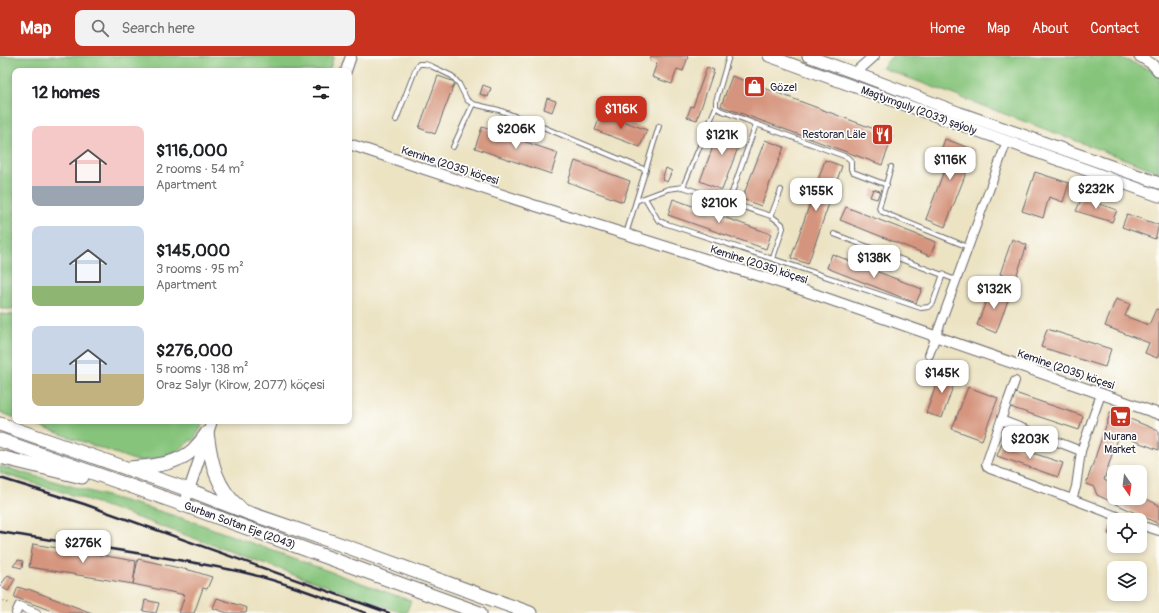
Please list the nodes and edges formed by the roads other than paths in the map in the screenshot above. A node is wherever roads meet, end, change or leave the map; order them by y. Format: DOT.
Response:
graph roads {
  1 [pos="351,56"];
  2 [pos="729,56"];
  3 [pos="769,56"];
  4 [pos="808,56"];
  5 [pos="874,56"];
  6 [pos="1139,56"];
  7 [pos="347,68"];
  8 [pos="1159,72"];
  9 [pos="855,73"];
  10 [pos="473,104"];
  11 [pos="716,106"];
  12 [pos="396,120"];
  13 [pos="756,124"];
  14 [pos="659,126"];
  15 [pos="1007,142"];
  16 [pos="352,145"];
  17 [pos="453,147"];
  18 [pos="891,167"];
  19 [pos="646,170"];
  20 [pos="1159,183"];
  21 [pos="887,185"];
  22 [pos="683,187"];
  23 [pos="781,190"];
  24 [pos="1159,196"];
  25 [pos="645,198"];
  26 [pos="636,201"];
  27 [pos="728,201"];
  28 [pos="771,216"];
  29 [pos="626,234"];
  30 [pos="834,234"];
  31 [pos="968,247"];
  32 [pos="773,258"];
  33 [pos="943,274"];
  34 [pos="956,280"];
  35 [pos="936,336"];
  36 [pos="929,355"];
  37 [pos="1015,382"];
  38 [pos="1101,394"];
  39 [pos="1159,414"];
  40 [pos="1001,420"];
  41 [pos="0,424"];
  42 [pos="210,427"];
  43 [pos="0,440"];
  44 [pos="1081,450"];
  45 [pos="0,456"];
  46 [pos="126,468"];
  47 [pos="188,490"];
  48 [pos="154,495"];
  49 [pos="1072,499"];
  50 [pos="184,505"];
  51 [pos="246,512"];
  52 [pos="1109,513"];
  53 [pos="1147,528"];
  54 [pos="1159,532"];
  55 [pos="18,610"];
  56 [pos="36,613"];
  57 [pos="480,613"];
  58 [pos="530,613"];
  1 -- 7 [label="street"];
  2 -- 11 [label="lane"];
  3 -- 15 [label="main road, Magtymguly (2033) şaýoly"];
  4 -- 9 [label="main road, Magtymguly (2033) şaýoly"];
  5 -- 9 [label="street"];
  6 -- 8 [label="street"];
  9 -- 20 [label="main road, Magtymguly (2033) şaýoly"];
  10 -- 12 [label="lane"];
  10 -- 17 [label="lane"];
  10 -- 19 [label="lane"];
  11 -- 13 [label="lane"];
  11 -- 22 [label="lane"];
  13 -- 21 [label="lane"];
  13 -- 27 [label="lane"];
  14 -- 19 [label="lane"];
  15 -- 24 [label="main road, Magtymguly (2033) şaýoly"];
  15 -- 31 [label="street"];
  16 -- 29 [label="street, Kemine (2035) köçesi"];
  18 -- 21 [label="lane"];
  19 -- 26 [label="lane"];
  21 -- 31 [label="lane"];
  22 -- 25 [label="lane"];
  22 -- 27 [label="lane"];
  23 -- 28 [label="lane"];
  25 -- 26 [label="lane"];
  25 -- 32 [label="lane"];
  26 -- 29 [label="lane"];
  27 -- 28 [label="lane"];
  28 -- 32 [label="lane"];
  29 -- 35 [label="street, Kemine (2035) köçesi"];
  30 -- 33 [label="lane"];
  31 -- 34 [label="street"];
  32 -- 33 [label="lane"];
  33 -- 34 [label="lane"];
  34 -- 35 [label="street"];
  35 -- 36 [label="street"];
  35 -- 38 [label="street, Kemine (2035) köçesi"];
  37 -- 40 [label="street"];
  38 -- 39 [label="street, Kemine (2035) köçesi"];
  38 -- 44 [label="street"];
  40 -- 44 [label="street"];
  40 -- 49 [label="street"];
  41 -- 46 [label="highway, Gurban Soltan Eje (2043)"];
  42 -- 46 [label="highway, Gurban Soltan Eje (2043)"];
  42 -- 47 [label="street"];
  42 -- 51 [label="highway"];
  43 -- 48 [label="highway, Gurban Soltan Eje (2043)"];
  44 -- 49 [label="street"];
  45 -- 48 [label="highway"];
  46 -- 47 [label="highway, Gurban Soltan Eje (2043)"];
  47 -- 50 [label="street"];
  47 -- 51 [label="highway, Gurban Soltan Eje (2043)"];
  48 -- 50 [label="highway, Gurban Soltan Eje (2043)"];
  49 -- 52 [label="street"];
  50 -- 57 [label="highway, Gurban Soltan Eje (2043)"];
  51 -- 58 [label="highway, Gurban Soltan Eje (2043)"];
  53 -- 54 [label="street"];
  55 -- 56 [label="street"];
}
